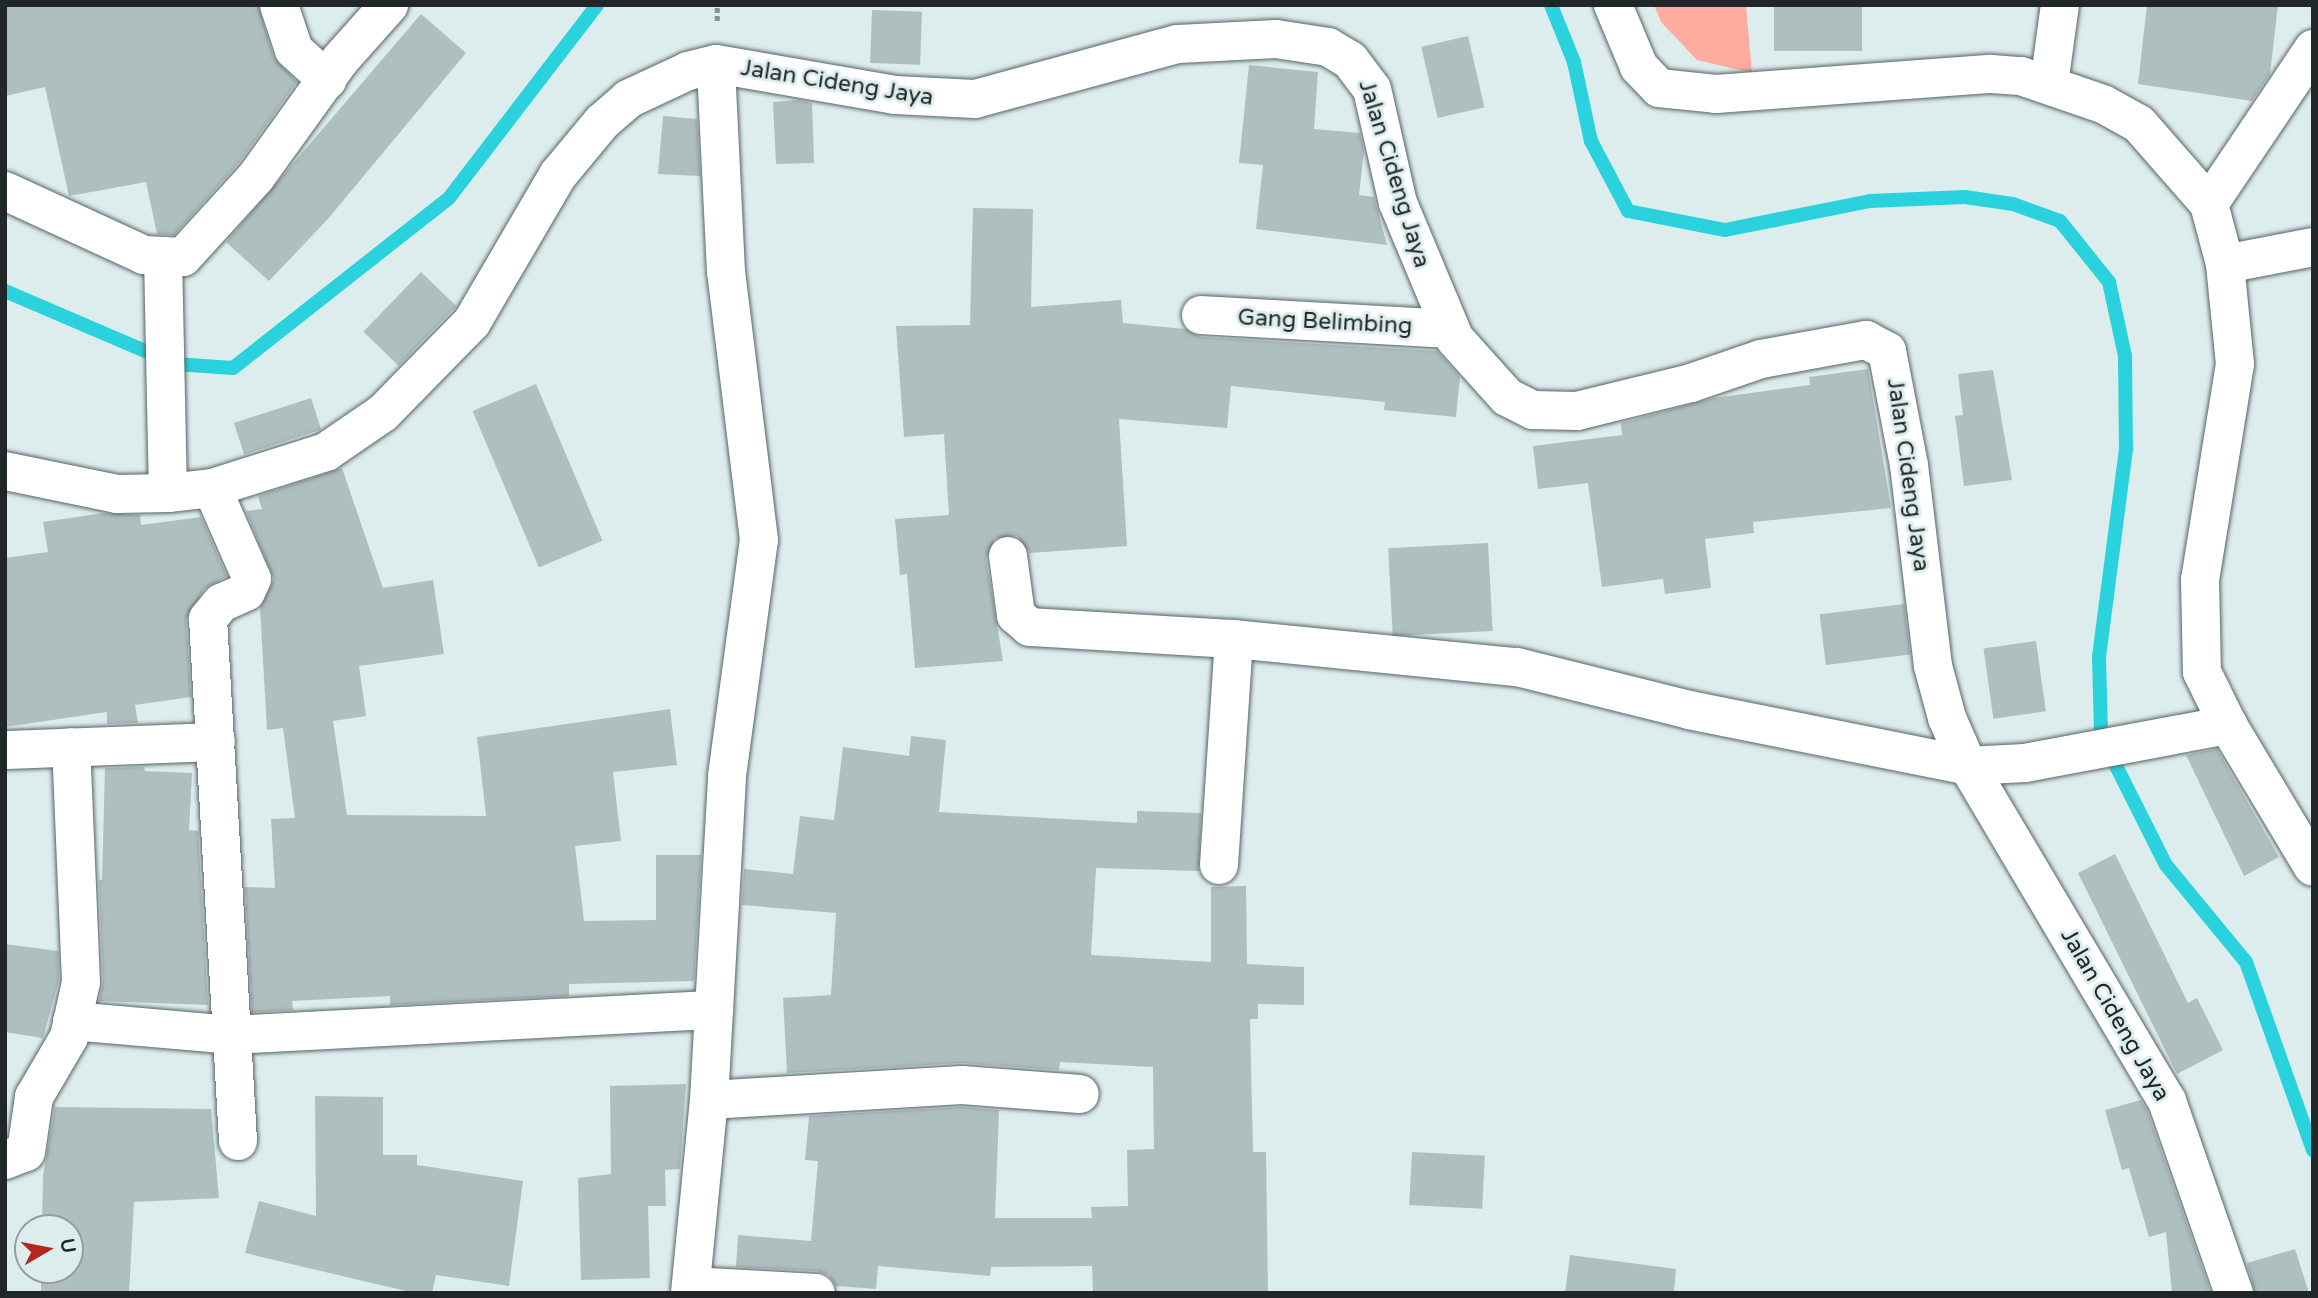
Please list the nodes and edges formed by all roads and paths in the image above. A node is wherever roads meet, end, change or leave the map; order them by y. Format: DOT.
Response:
graph roads {
  1 [pos="279,5"];
  2 [pos="389,5"];
  3 [pos="1613,5"];
  4 [pos="2060,5"];
  5 [pos="2313,49"];
  6 [pos="716,64"];
  7 [pos="327,79"];
  8 [pos="2049,84"];
  9 [pos="5,191"];
  10 [pos="2209,204"];
  11 [pos="2313,247"];
  12 [pos="163,256"];
  13 [pos="2225,264"];
  14 [pos="1201,315"];
  15 [pos="1450,329"];
  16 [pos="5,471"];
  17 [pos="212,488"];
  18 [pos="168,493"];
  19 [pos="1008,556"];
  20 [pos="1234,639"];
  21 [pos="2218,727"];
  22 [pos="216,742"];
  23 [pos="71,747"];
  24 [pos="5,750"];
  25 [pos="1968,766"];
  26 [pos="1219,865"];
  27 [pos="2313,866"];
  28 [pos="714,1010"];
  29 [pos="72,1021"];
  30 [pos="231,1035"];
  31 [pos="1080,1094"];
  32 [pos="709,1100"];
  33 [pos="237,1141"];
  34 [pos="5,1160"];
  35 [pos="691,1289"];
  36 [pos="792,1292"];
  37 [pos="2234,1293"];
  1 -- 7 [label="street"];
  2 -- 7 [label="street"];
  3 -- 8 [label="street"];
  4 -- 8 [label="street"];
  5 -- 10 [label="street"];
  6 -- 15 [label="street, Jalan Cideng Jaya"];
  6 -- 17 [label="street, Jalan Cideng Jaya"];
  6 -- 28 [label="street"];
  7 -- 12 [label="street"];
  8 -- 10 [label="street"];
  9 -- 12 [label="street"];
  10 -- 13 [label="street"];
  11 -- 13 [label="street"];
  12 -- 18 [label="street"];
  13 -- 21 [label="street"];
  14 -- 15 [label="street, Gang Belimbing"];
  15 -- 25 [label="street, Jalan Cideng Jaya"];
  16 -- 18 [label="street, Jalan Cideng Jaya"];
  17 -- 18 [label="street, Jalan Cideng Jaya"];
  17 -- 22 [label="street"];
  19 -- 20 [label="street"];
  20 -- 25 [label="street"];
  20 -- 26 [label="street"];
  21 -- 25 [label="street"];
  21 -- 27 [label="street"];
  22 -- 23 [label="street"];
  22 -- 30 [label="street"];
  23 -- 24 [label="street"];
  23 -- 29 [label="street"];
  25 -- 37 [label="street, Jalan Cideng Jaya"];
  28 -- 30 [label="street"];
  28 -- 32 [label="street"];
  29 -- 30 [label="street"];
  29 -- 34 [label="street"];
  30 -- 33 [label="street"];
  31 -- 32 [label="street"];
  32 -- 35 [label="street"];
  35 -- 36 [label="street"];
}
